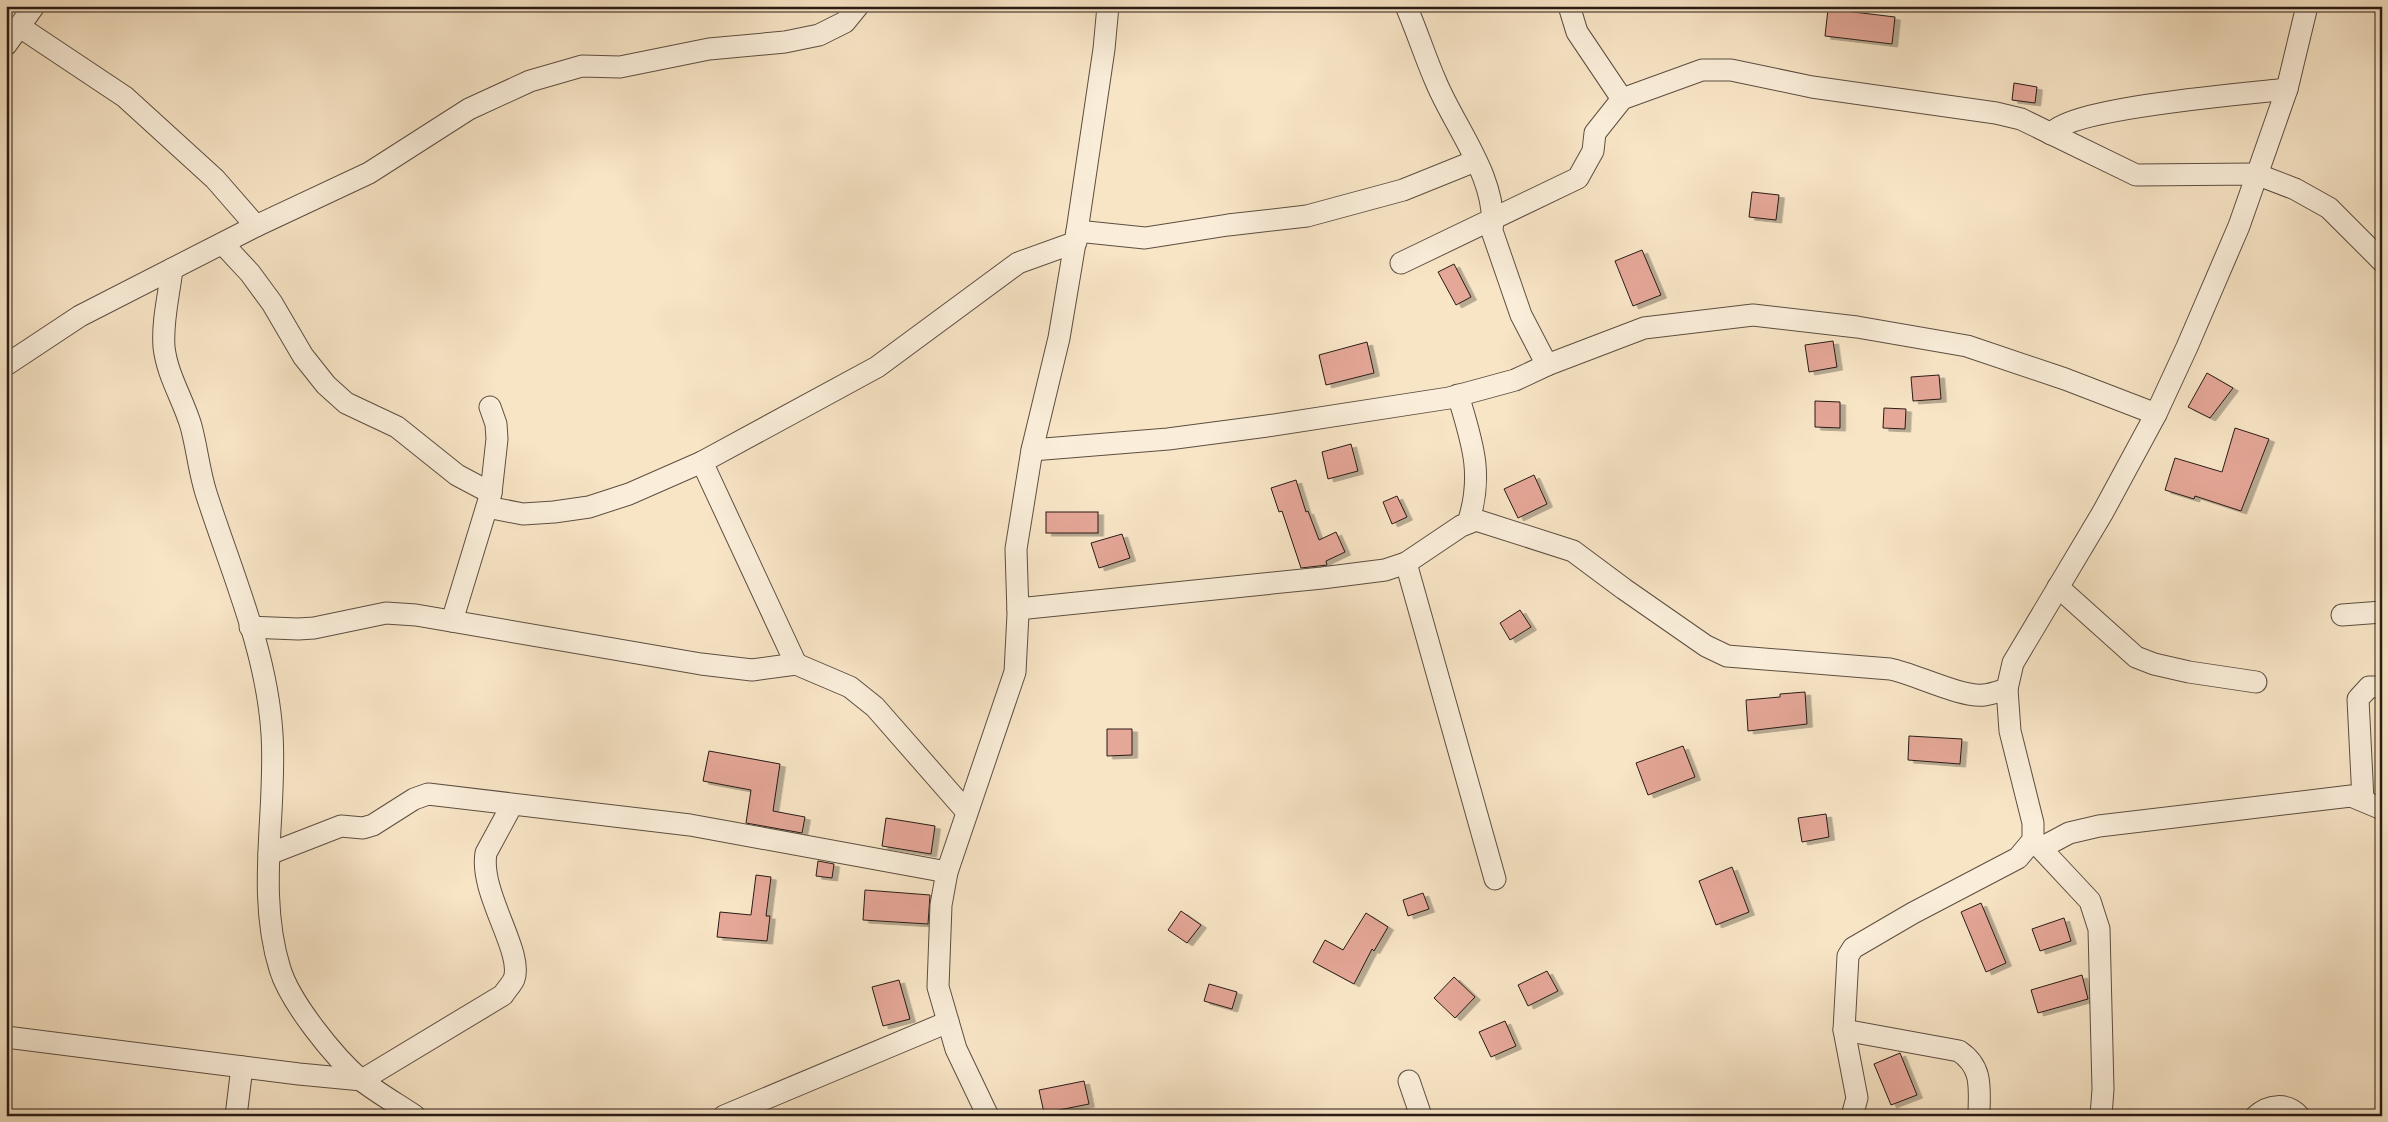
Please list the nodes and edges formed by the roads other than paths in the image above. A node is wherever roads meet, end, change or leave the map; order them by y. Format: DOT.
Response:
graph roads {
  1 [pos="34,6"];
  2 [pos="858,6"];
  3 [pos="1108,6"];
  4 [pos="1406,6"];
  5 [pos="1569,6"];
  6 [pos="2307,6"];
  7 [pos="20,27"];
  8 [pos="6,45"];
  9 [pos="2286,89"];
  10 [pos="1622,100"];
  11 [pos="2051,134"];
  12 [pos="1476,161"];
  13 [pos="2256,174"];
  14 [pos="1494,218"];
  15 [pos="256,226"];
  16 [pos="1076,236"];
  17 [pos="223,244"];
  18 [pos="2382,260"];
  19 [pos="1402,263"];
  20 [pos="172,269"];
  21 [pos="6,365"];
  22 [pos="1547,365"];
  23 [pos="1458,395"];
  24 [pos="490,407"];
  25 [pos="2156,414"];
  26 [pos="1032,450"];
  27 [pos="702,462"];
  28 [pos="489,500"];
  29 [pos="1468,523"];
  30 [pos="1406,563"];
  31 [pos="2058,587"];
  32 [pos="1018,609"];
  33 [pos="2382,612"];
  34 [pos="2342,615"];
  35 [pos="452,621"];
  36 [pos="250,627"];
  37 [pos="796,664"];
  38 [pos="2256,682"];
  39 [pos="2382,687"];
  40 [pos="2007,689"];
  41 [pos="2362,800"];
  42 [pos="512,805"];
  43 [pos="2382,809"];
  44 [pos="966,812"];
  45 [pos="2037,844"];
  46 [pos="269,854"];
  47 [pos="947,872"];
  48 [pos="1495,879"];
  49 [pos="948,1022"];
  50 [pos="1844,1030"];
  51 [pos="6,1038"];
  52 [pos="242,1067"];
  53 [pos="362,1080"];
  54 [pos="1409,1081"];
  55 [pos="236,1116"];
  56 [pos="415,1116"];
  57 [pos="724,1116"];
  58 [pos="988,1116"];
  59 [pos="1421,1116"];
  60 [pos="1852,1116"];
  61 [pos="1979,1116"];
  62 [pos="2101,1116"];
  63 [pos="2256,1116"];
  64 [pos="2299,1116"];
  1 -- 7 [label="street"];
  2 -- 15 [label="street"];
  3 -- 16 [label="street"];
  4 -- 12 [label="street"];
  5 -- 10 [label="street"];
  6 -- 9 [label="street"];
  7 -- 8 [label="street"];
  7 -- 15 [label="street"];
  9 -- 11 [label="street"];
  9 -- 13 [label="street"];
  10 -- 11 [label="street"];
  10 -- 14 [label="street"];
  11 -- 13 [label="street"];
  12 -- 14 [label="street"];
  12 -- 16 [label="street"];
  13 -- 18 [label="street"];
  13 -- 25 [label="street"];
  14 -- 19 [label="street"];
  14 -- 22 [label="street"];
  15 -- 17 [label="street"];
  16 -- 26 [label="street"];
  16 -- 27 [label="street"];
  17 -- 20 [label="street"];
  17 -- 28 [label="street"];
  20 -- 21 [label="street"];
  20 -- 36 [label="street"];
  22 -- 23 [label="street"];
  22 -- 25 [label="street"];
  23 -- 26 [label="street"];
  23 -- 29 [label="street"];
  24 -- 28 [label="street"];
  25 -- 31 [label="street"];
  26 -- 32 [label="street"];
  27 -- 28 [label="street"];
  27 -- 37 [label="street"];
  28 -- 35 [label="street"];
  29 -- 30 [label="street"];
  29 -- 40 [label="street"];
  30 -- 32 [label="street"];
  30 -- 48 [label="street"];
  31 -- 38 [label="street"];
  31 -- 40 [label="street"];
  32 -- 44 [label="street"];
  33 -- 34 [label="street"];
  35 -- 36 [label="street"];
  35 -- 37 [label="street"];
  36 -- 46 [label="street"];
  37 -- 44 [label="street"];
  39 -- 41 [label="street"];
  40 -- 45 [label="street"];
  41 -- 43 [label="street"];
  41 -- 45 [label="street"];
  42 -- 46 [label="street"];
  42 -- 47 [label="street"];
  42 -- 53 [label="street"];
  44 -- 47 [label="street"];
  45 -- 50 [label="street"];
  45 -- 62 [label="street"];
  46 -- 53 [label="street"];
  47 -- 49 [label="street"];
  49 -- 57 [label="street"];
  49 -- 58 [label="street"];
  50 -- 60 [label="street"];
  50 -- 61 [label="street"];
  51 -- 52 [label="street"];
  52 -- 53 [label="street"];
  52 -- 55 [label="street"];
  53 -- 56 [label="street"];
  54 -- 59 [label="street"];
  63 -- 64 [label="street"];
}
